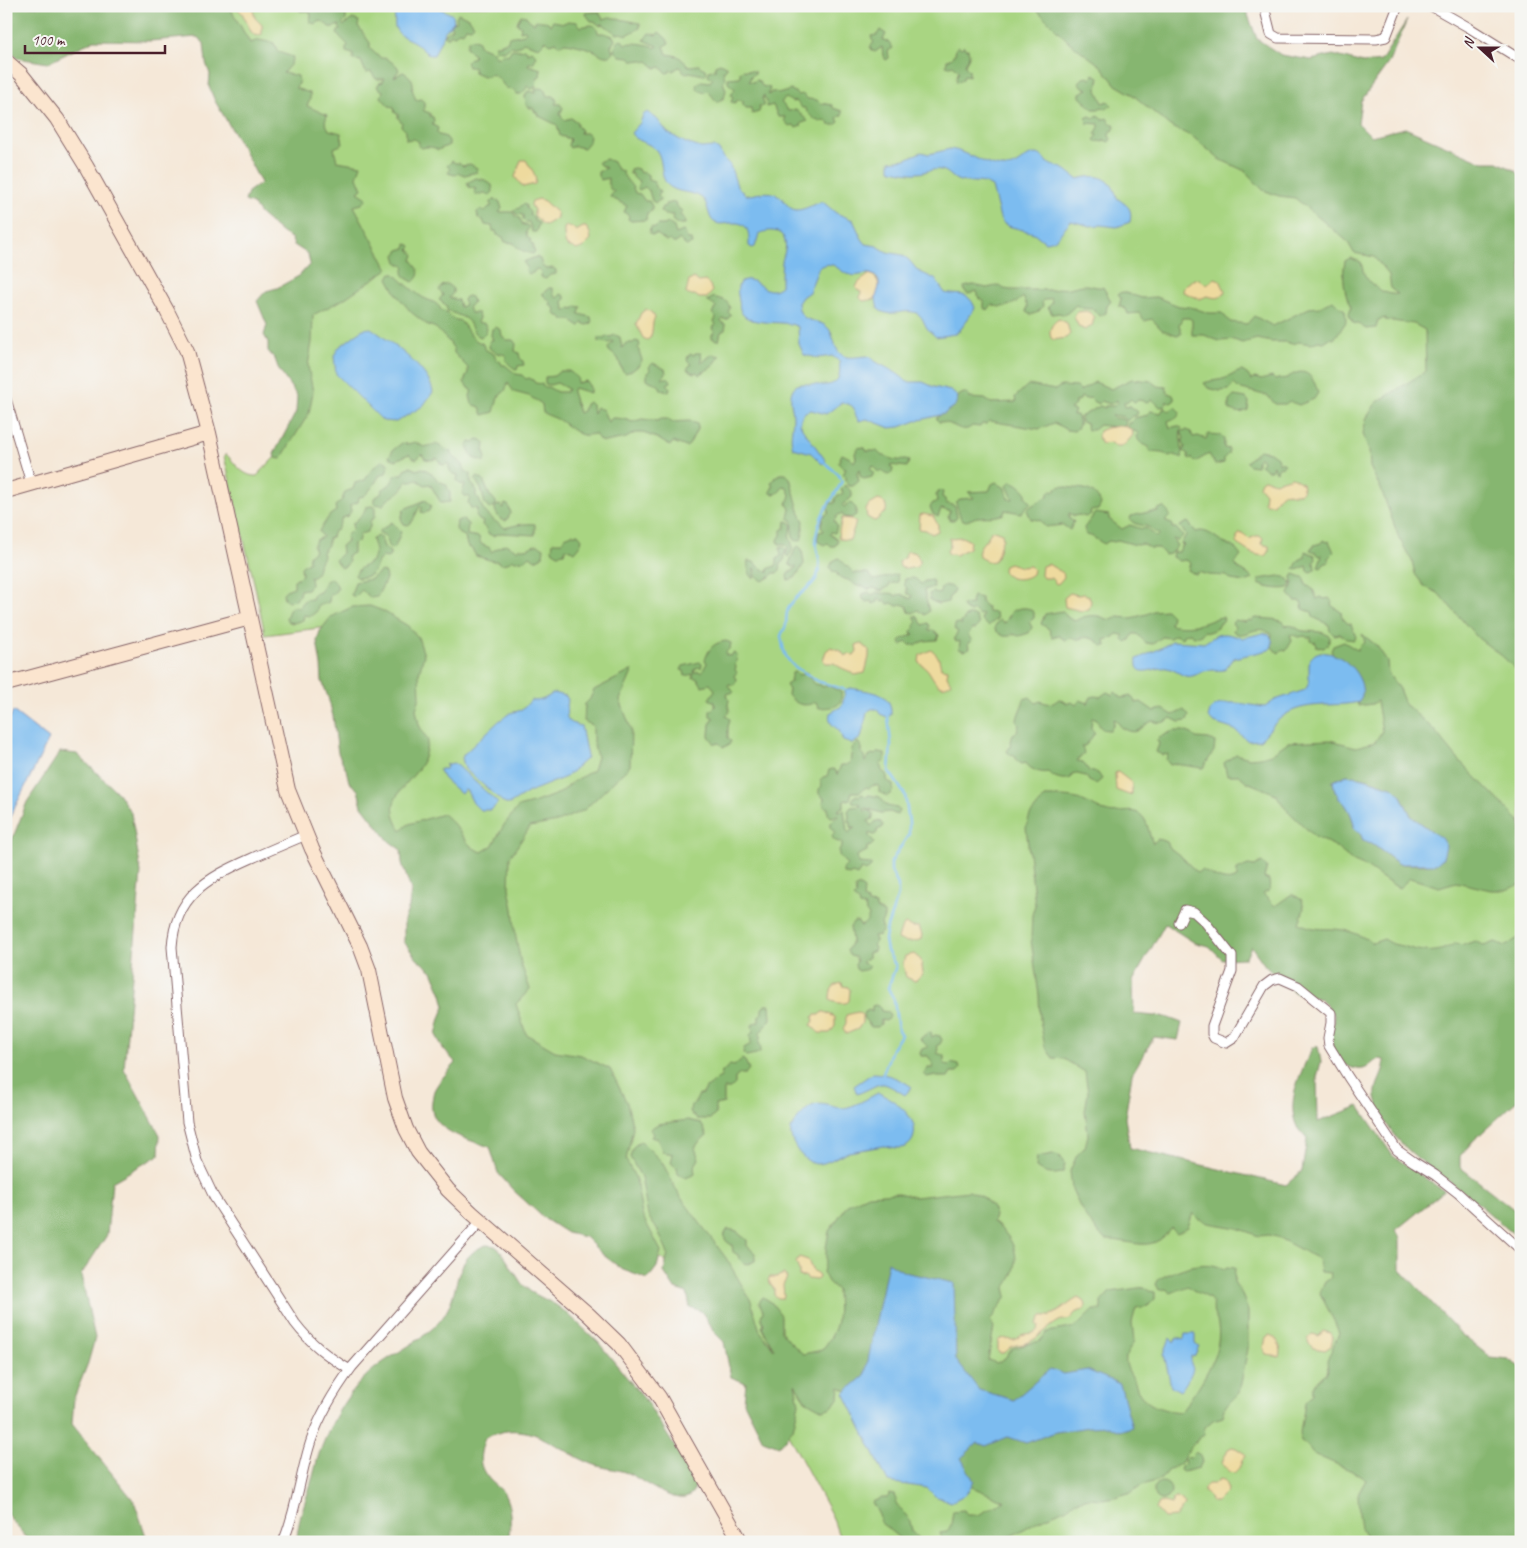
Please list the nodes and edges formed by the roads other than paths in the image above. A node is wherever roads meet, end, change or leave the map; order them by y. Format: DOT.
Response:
graph roads {
  1 [pos="1264,6"];
  2 [pos="1398,6"];
  3 [pos="1431,6"];
  4 [pos="1521,60"];
  5 [pos="6,61"];
  6 [pos="6,398"];
  7 [pos="208,433"];
  8 [pos="31,484"];
  9 [pos="6,491"];
  10 [pos="250,618"];
  11 [pos="6,684"];
  12 [pos="306,834"];
  13 [pos="1179,923"];
  14 [pos="481,1221"];
  15 [pos="1521,1250"];
  16 [pos="350,1370"];
  17 [pos="284,1540"];
  18 [pos="741,1542"];
  1 -- 2 [label="street"];
  3 -- 4 [label="street"];
  5 -- 7 [label="street"];
  6 -- 8 [label="street"];
  7 -- 8 [label="street"];
  7 -- 10 [label="street"];
  8 -- 9 [label="street"];
  10 -- 11 [label="street"];
  10 -- 12 [label="street"];
  12 -- 14 [label="street"];
  12 -- 16 [label="street"];
  13 -- 15 [label="street"];
  14 -- 16 [label="street"];
  14 -- 18 [label="street"];
  16 -- 17 [label="street"];
}
